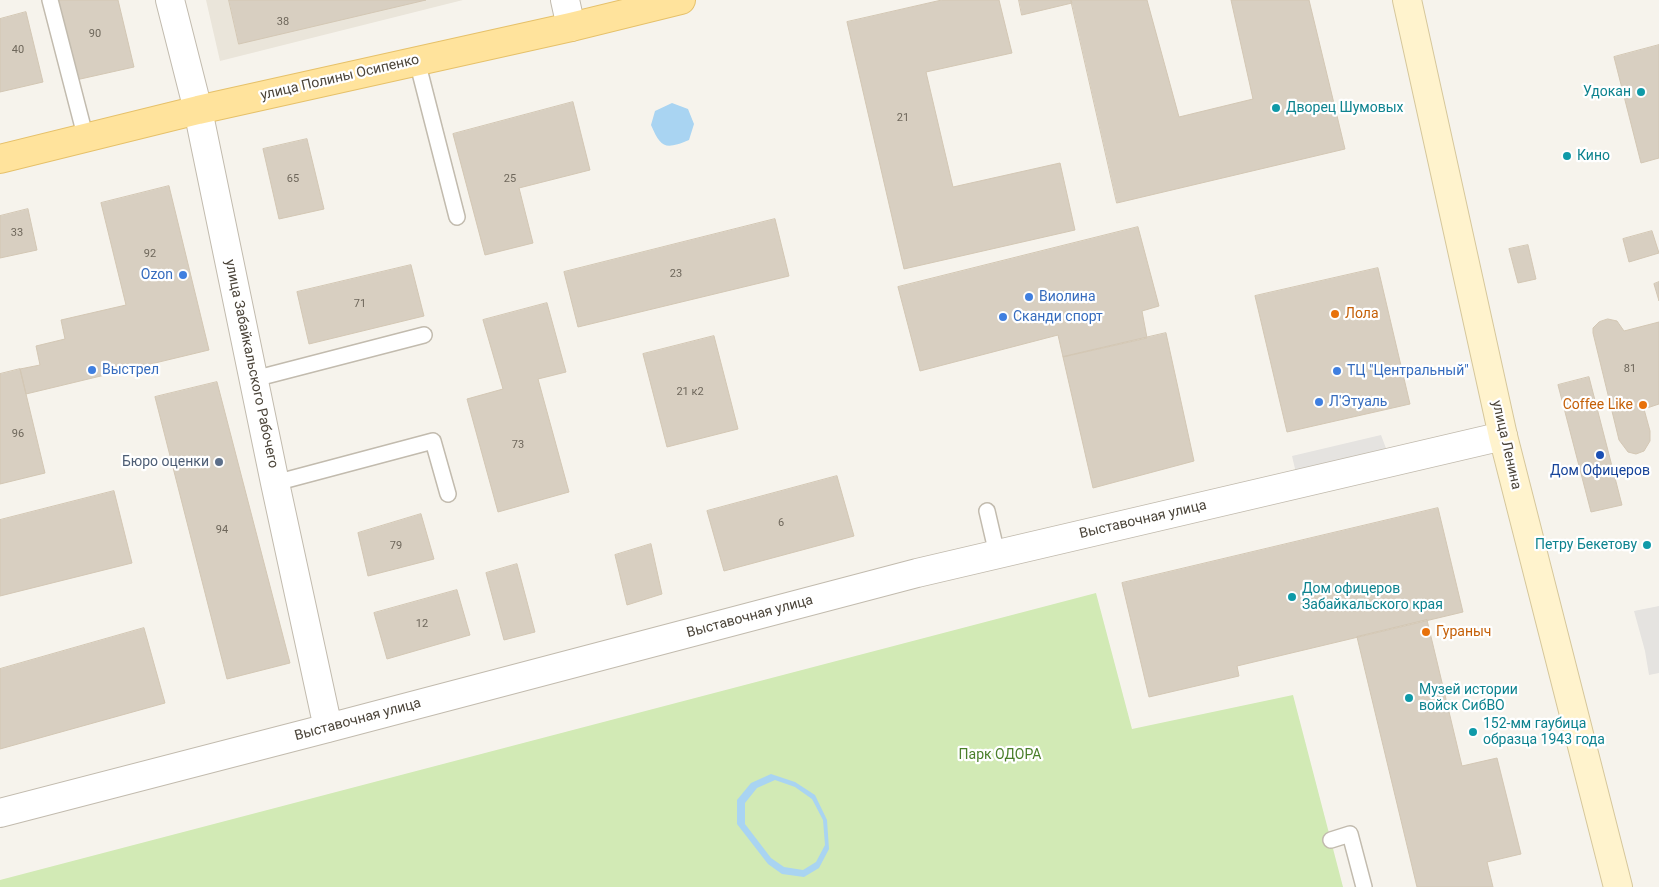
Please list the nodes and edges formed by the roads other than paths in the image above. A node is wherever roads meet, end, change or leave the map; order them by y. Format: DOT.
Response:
graph roads {
  1 [pos="50,0"];
  2 [pos="170,0"];
  3 [pos="564,0"];
  4 [pos="682,0"];
  5 [pos="1407,0"];
  6 [pos="572,27"];
  7 [pos="417,61"];
  8 [pos="198,110"];
  9 [pos="86,139"];
  10 [pos="0,159"];
  11 [pos="457,217"];
  12 [pos="424,335"];
  13 [pos="254,380"];
  14 [pos="1503,436"];
  15 [pos="275,483"];
  16 [pos="448,494"];
  17 [pos="987,511"];
  18 [pos="997,554"];
  19 [pos="328,728"];
  20 [pos="0,813"];
  21 [pos="1331,840"];
  22 [pos="1364,887"];
  23 [pos="1618,887"];
  1 -- 9 [label="lane"];
  2 -- 8 [label="street, улица Забайкальского Рабочего"];
  3 -- 6 [label="street"];
  4 -- 6 [label="main road, улица Полины Осипенко"];
  5 -- 14 [label="main road, улица Ленина"];
  6 -- 7 [label="main road, улица Полины Осипенко"];
  7 -- 8 [label="main road, улица Полины Осипенко"];
  7 -- 11 [label="lane"];
  8 -- 9 [label="main road, улица Полины Осипенко"];
  8 -- 13 [label="street, улица Забайкальского Рабочего"];
  9 -- 10 [label="main road, улица Полины Осипенко"];
  12 -- 13 [label="lane"];
  13 -- 15 [label="street, улица Забайкальского Рабочего"];
  14 -- 18 [label="street, Выставочная улица"];
  14 -- 23 [label="main road, улица Ленина"];
  15 -- 16 [label="lane"];
  15 -- 19 [label="street, улица Забайкальского Рабочего"];
  17 -- 18 [label="lane"];
  18 -- 19 [label="street, Выставочная улица"];
  19 -- 20 [label="street, Выставочная улица"];
  21 -- 22 [label="lane"];
}
